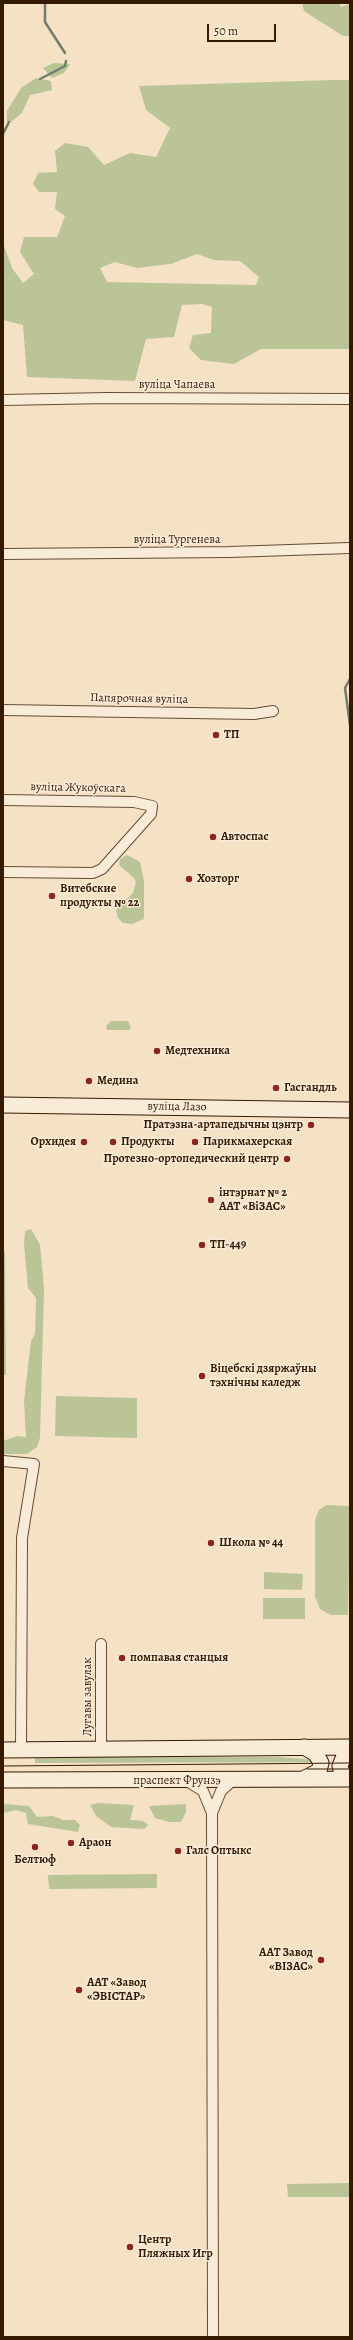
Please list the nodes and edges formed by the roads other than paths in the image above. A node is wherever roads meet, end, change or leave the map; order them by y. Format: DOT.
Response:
graph roads {
  1 [pos="350,399"];
  2 [pos="3,400"];
  3 [pos="350,548"];
  4 [pos="3,554"];
  5 [pos="3,710"];
  6 [pos="273,711"];
  7 [pos="3,800"];
  8 [pos="3,872"];
  9 [pos="3,1106"];
  10 [pos="350,1110"];
  11 [pos="3,1461"];
  12 [pos="101,1644"];
  13 [pos="304,1747"];
  14 [pos="350,1747"];
  15 [pos="101,1749"];
  16 [pos="3,1750"];
  17 [pos="21,1750"];
  18 [pos="350,1752"];
  19 [pos="302,1779"];
  20 [pos="350,1779"];
  21 [pos="3,1780"];
  22 [pos="233,1780"];
  23 [pos="187,1781"];
  24 [pos="212,1813"];
  25 [pos="213,2337"];
  1 -- 2 [label="street, вуліца Чапаева"];
  3 -- 4 [label="street, вуліца Тургенева"];
  5 -- 6 [label="street, Папярочная вуліца"];
  7 -- 8 [label="street, вуліца Жукоўскага"];
  9 -- 10 [label="main road, вуліца Лазо"];
  11 -- 17 [label="street"];
  12 -- 15 [label="street, Лугавы завулак"];
  13 -- 14 [label="main road"];
  13 -- 15 [label="main road"];
  13 -- 19 [label="main road"];
  15 -- 17 [label="main road"];
  16 -- 17 [label="main road"];
  18 -- 20 [label="main road"];
  19 -- 20 [label="main road, праспект Фрунзэ"];
  19 -- 22 [label="main road, праспект Фрунзэ"];
  21 -- 23 [label="main road, праспект Фрунзэ"];
  22 -- 23 [label="main road, праспект Фрунзэ"];
  22 -- 24 [label="street"];
  23 -- 24 [label="street"];
  24 -- 25 [label="street"];
}
